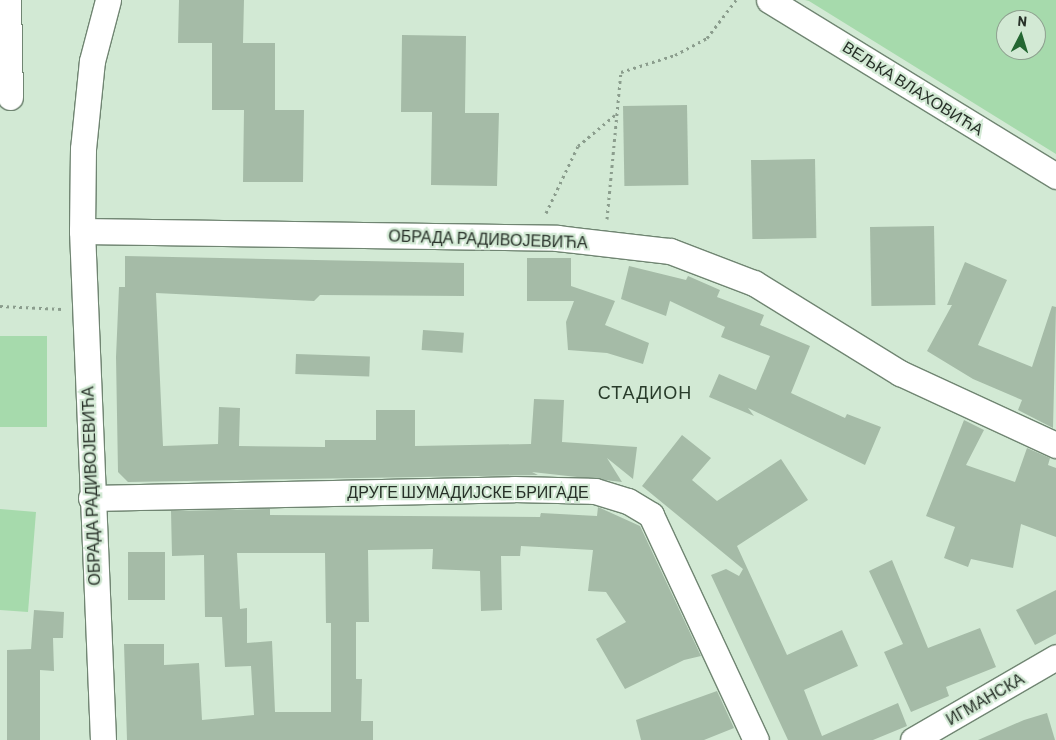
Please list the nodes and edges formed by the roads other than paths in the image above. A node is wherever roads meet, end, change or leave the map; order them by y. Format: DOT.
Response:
graph roads {
  1 [pos="8,0"];
  2 [pos="108,0"];
  3 [pos="770,0"];
  4 [pos="10,97"];
  5 [pos="1056,176"];
  6 [pos="82,232"];
  7 [pos="1056,445"];
  8 [pos="91,498"];
  9 [pos="1056,657"];
  10 [pos="103,740"];
  11 [pos="756,740"];
  12 [pos="913,740"];
  1 -- 4 [label="street"];
  2 -- 6 [label="street, ОБРАДА РАДИВОЈЕВИЋА"];
  3 -- 5 [label="street, ВЕЉКА ВЛАХОВИЋА"];
  6 -- 7 [label="street, ОБРАДА РАДИВОЈЕВИЋА"];
  6 -- 8 [label="street, ОБРАДА РАДИВОЈЕВИЋА"];
  8 -- 10 [label="street, ОБРАДА РАДИВОЈЕВИЋА"];
  8 -- 11 [label="street, ДРУГЕ ШУМАДИЈСКЕ БРИГАДЕ"];
  9 -- 12 [label="street, ИГМАНСКА"];
}
